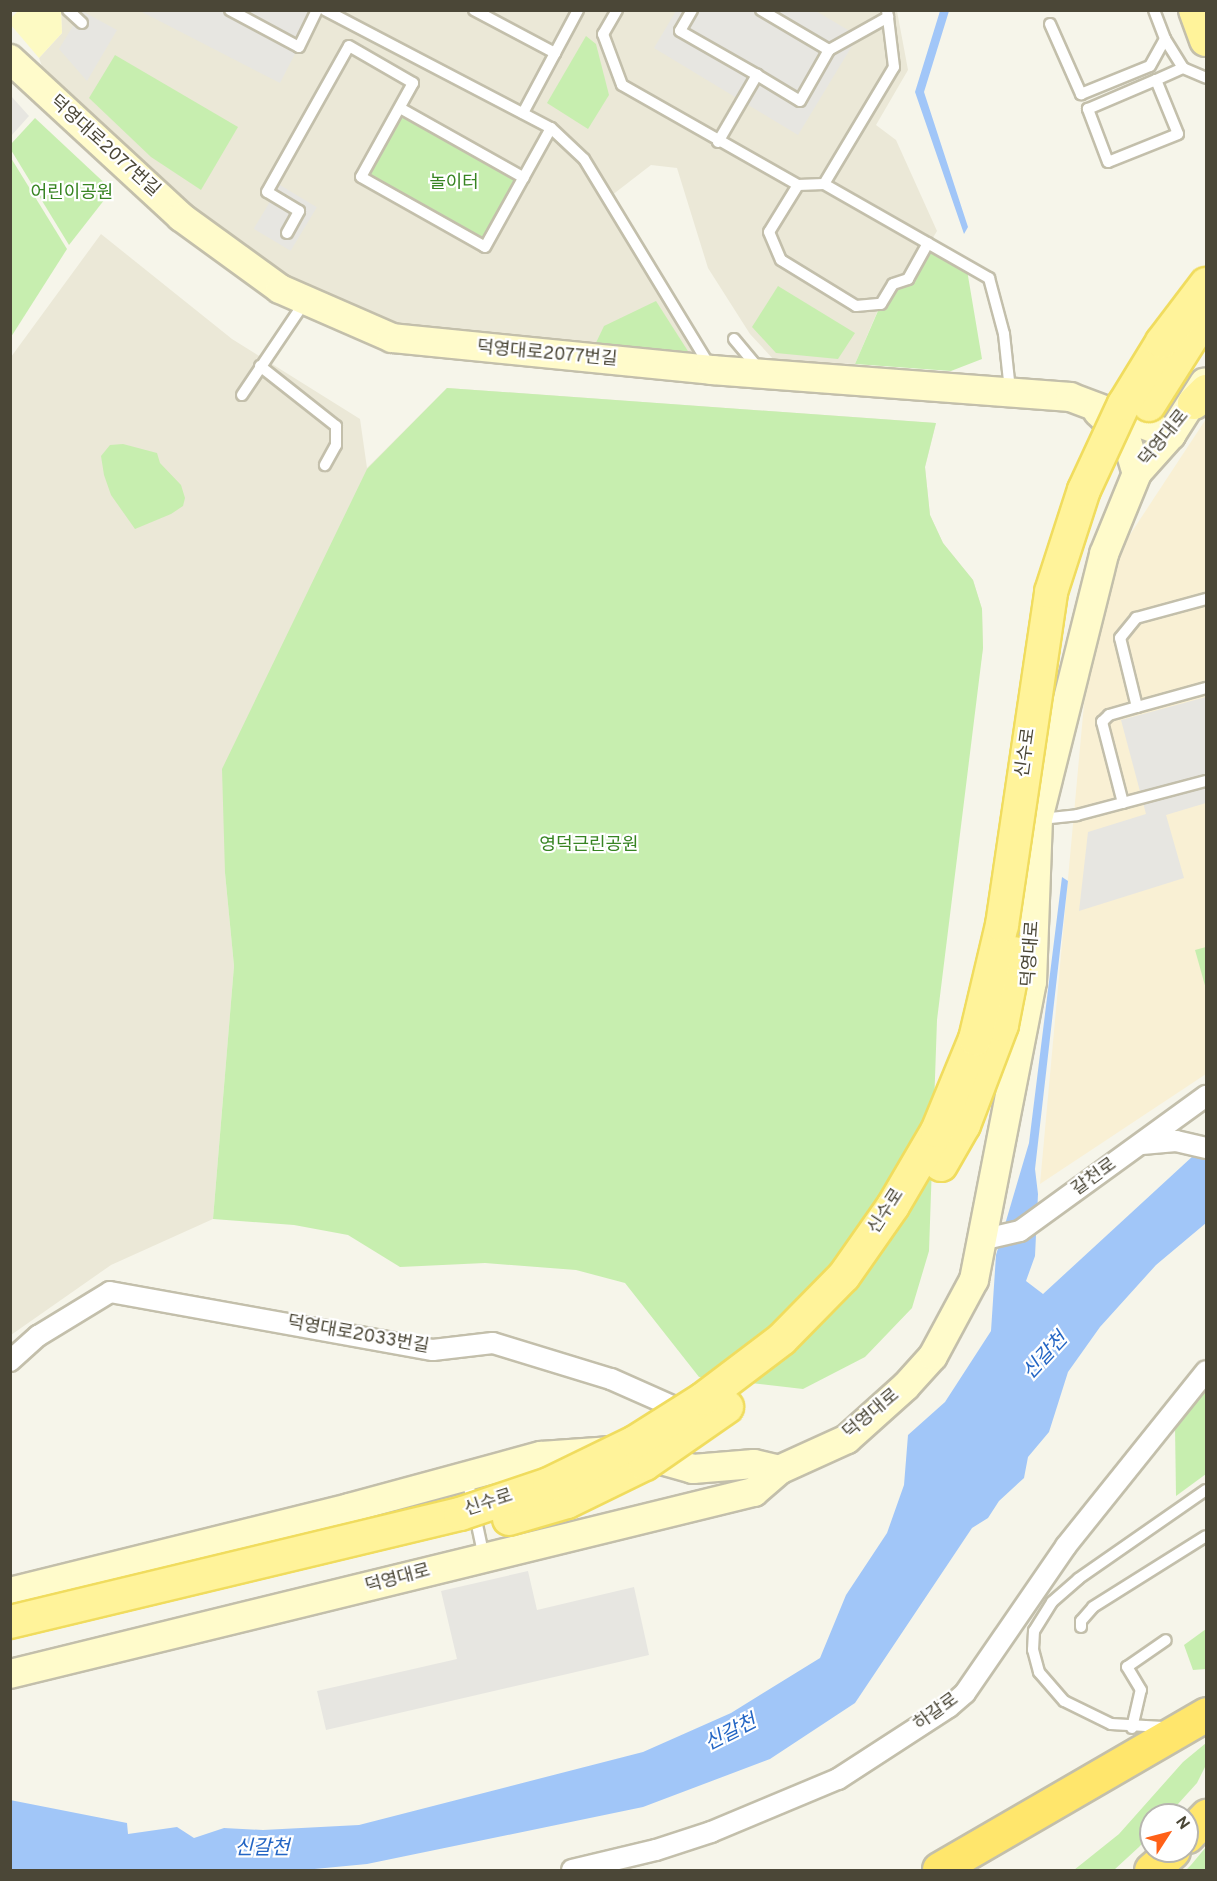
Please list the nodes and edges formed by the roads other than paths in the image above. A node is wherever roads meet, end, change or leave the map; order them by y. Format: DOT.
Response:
graph roads {
  1 [pos="68,10"];
  2 [pos="230,10"];
  3 [pos="317,10"];
  4 [pos="325,10"];
  5 [pos="578,10"];
  6 [pos="617,10"];
  7 [pos="692,10"];
  8 [pos="761,10"];
  9 [pos="1154,10"];
  10 [pos="1195,10"];
  11 [pos="480,12"];
  12 [pos="887,14"];
  13 [pos="82,23"];
  14 [pos="1050,24"];
  15 [pos="1165,39"];
  16 [pos="1206,40"];
  17 [pos="829,50"];
  18 [pos="555,53"];
  19 [pos="10,59"];
  20 [pos="1183,68"];
  21 [pos="757,75"];
  22 [pos="1206,78"];
  23 [pos="1156,80"];
  24 [pos="1082,94"];
  25 [pos="400,108"];
  26 [pos="1088,109"];
  27 [pos="523,113"];
  28 [pos="551,128"];
  29 [pos="718,142"];
  30 [pos="524,177"];
  31 [pos="824,184"];
  32 [pos="798,185"];
  33 [pos="287,232"];
  34 [pos="928,243"];
  35 [pos="1206,284"];
  36 [pos="307,300"];
  37 [pos="1206,316"];
  38 [pos="734,339"];
  39 [pos="261,366"];
  40 [pos="712,370"];
  41 [pos="764,374"];
  42 [pos="1011,391"];
  43 [pos="1202,391"];
  44 [pos="242,395"];
  45 [pos="1070,397"];
  46 [pos="1171,435"];
  47 [pos="325,465"];
  48 [pos="1137,473"];
  49 [pos="1206,599"];
  50 [pos="1206,688"];
  51 [pos="1137,707"];
  52 [pos="1206,780"];
  53 [pos="1123,803"];
  54 [pos="1038,819"];
  55 [pos="1206,1096"];
  56 [pos="1142,1144"];
  57 [pos="1206,1148"];
  58 [pos="981,1240"];
  59 [pos="10,1361"];
  60 [pos="1206,1371"];
  61 [pos="716,1423"];
  62 [pos="779,1470"];
  63 [pos="467,1478"];
  64 [pos="1206,1493"];
  65 [pos="1206,1536"];
  66 [pos="484,1557"];
  67 [pos="10,1592"];
  68 [pos="10,1622"];
  69 [pos="1081,1627"];
  70 [pos="1166,1640"];
  71 [pos="10,1644"];
  72 [pos="10,1674"];
  73 [pos="1203,1716"];
  74 [pos="1132,1728"];
  75 [pos="939,1869"];
  76 [pos="572,1870"];
  1 -- 13 [label="lane"];
  2 -- 3 [label="lane"];
  4 -- 27 [label="lane"];
  5 -- 18 [label="lane"];
  6 -- 29 [label="lane"];
  7 -- 21 [label="lane"];
  8 -- 17 [label="lane"];
  9 -- 15 [label="lane"];
  10 -- 16 [label="main road"];
  11 -- 18 [label="lane"];
  12 -- 17 [label="lane"];
  12 -- 31 [label="lane"];
  14 -- 24 [label="lane"];
  15 -- 20 [label="lane"];
  15 -- 24 [label="lane"];
  17 -- 21 [label="lane"];
  18 -- 27 [label="lane"];
  19 -- 36 [label="street, 덕영대로2077번길"];
  20 -- 22 [label="lane"];
  20 -- 23 [label="lane"];
  21 -- 29 [label="lane"];
  23 -- 26 [label="lane"];
  23 -- 26 [label="lane"];
  24 -- 26 [label="lane"];
  25 -- 30 [label="lane"];
  25 -- 30 [label="lane"];
  25 -- 33 [label="lane"];
  27 -- 28 [label="lane"];
  28 -- 30 [label="lane"];
  28 -- 40 [label="lane"];
  29 -- 32 [label="lane"];
  31 -- 32 [label="lane"];
  31 -- 34 [label="lane"];
  32 -- 34 [label="lane"];
  34 -- 42 [label="lane"];
  35 -- 68 [label="main road, 신수로, bridge"];
  36 -- 39 [label="lane"];
  36 -- 40 [label="street, 덕영대로2077번길"];
  37 -- 71 [label="main road, 신수로, bridge"];
  38 -- 41 [label="lane"];
  39 -- 44 [label="lane"];
  39 -- 47 [label="lane"];
  40 -- 41 [label="street, 덕영대로2077번길"];
  41 -- 42 [label="street, 덕영대로2077번길"];
  42 -- 45 [label="street, 덕영대로2077번길"];
  43 -- 46 [label="street, 덕영대로"];
  45 -- 46 [label="street, 덕영대로2077번길"];
  45 -- 48 [label="street"];
  46 -- 48 [label="street, 덕영대로"];
  48 -- 54 [label="street, 덕영대로"];
  49 -- 51 [label="lane"];
  50 -- 51 [label="lane"];
  51 -- 53 [label="lane"];
  52 -- 53 [label="lane"];
  53 -- 54 [label="lane"];
  54 -- 58 [label="street, 덕영대로"];
  55 -- 56 [label="street, 갈천로"];
  56 -- 57 [label="street"];
  56 -- 58 [label="street, 갈천로"];
  58 -- 62 [label="street, 덕영대로"];
  59 -- 61 [label="street, 덕영대로2033번길"];
  60 -- 76 [label="street, 하갈로"];
  62 -- 63 [label="street"];
  62 -- 66 [label="street, 덕영대로"];
  63 -- 66 [label="lane"];
  63 -- 67 [label="street"];
  64 -- 74 [label="lane"];
  65 -- 69 [label="lane"];
  66 -- 72 [label="street, 덕영대로"];
  70 -- 74 [label="lane"];
  73 -- 74 [label="lane"];
  73 -- 75 [label="highway"];
}
